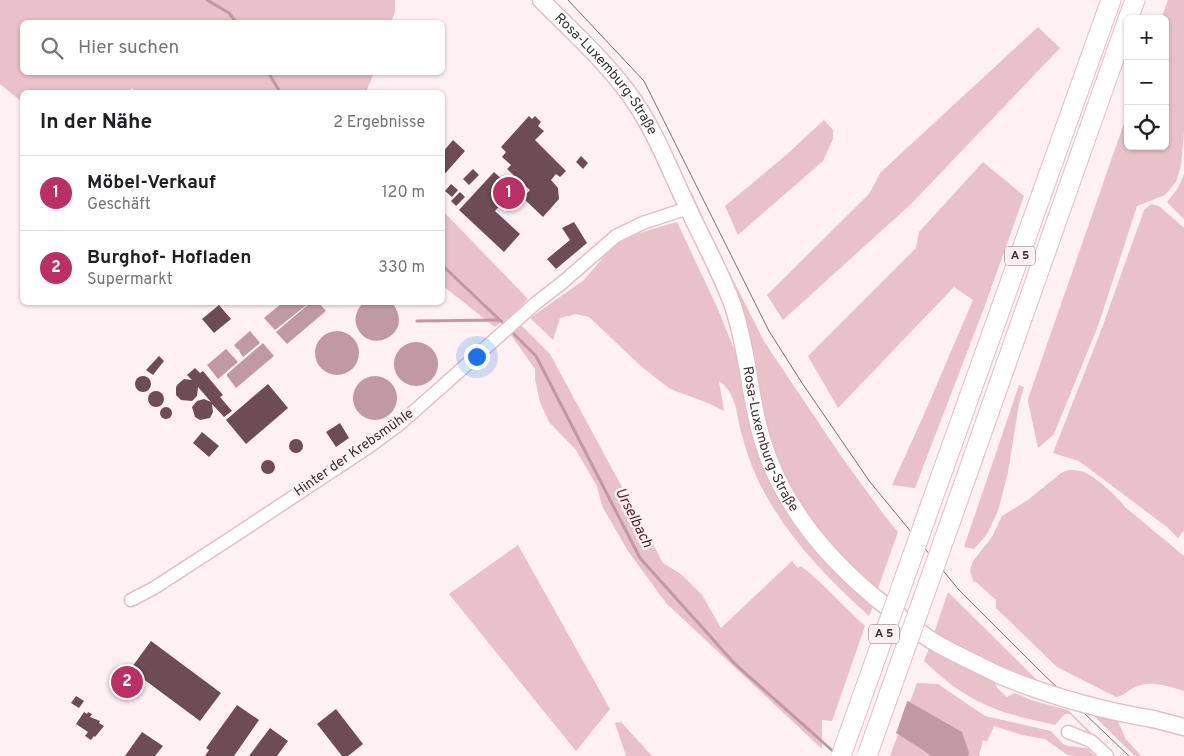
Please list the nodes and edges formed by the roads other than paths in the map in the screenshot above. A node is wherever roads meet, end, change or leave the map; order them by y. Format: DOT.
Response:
graph roads {
  1 [pos="541,0"];
  2 [pos="1111,0"];
  3 [pos="1135,0"];
  4 [pos="1129,15"];
  5 [pos="1124,30"];
  6 [pos="688,208"];
  7 [pos="131,600"];
  8 [pos="1153,719"];
  9 [pos="1184,722"];
  10 [pos="1184,727"];
  11 [pos="1068,732"];
  12 [pos="841,756"];
  13 [pos="867,756"];
  14 [pos="1107,756"];
  1 -- 6 [label="main road, Rosa-Luxemburg-Straße"];
  2 -- 12 [label="highway, A 5, bridge"];
  3 -- 4 [label="highway, A 5"];
  5 -- 13 [label="highway, A 5, bridge"];
  6 -- 7 [label="street, Hinter der Krebsmühle"];
  6 -- 8 [label="main road, Rosa-Luxemburg-Straße, bridge"];
  8 -- 9 [label="main road, Rosa-Luxemburg-Straße"];
  8 -- 10 [label="main road, Rosa-Luxemburg-Straße"];
  11 -- 14 [label="street"];
}
